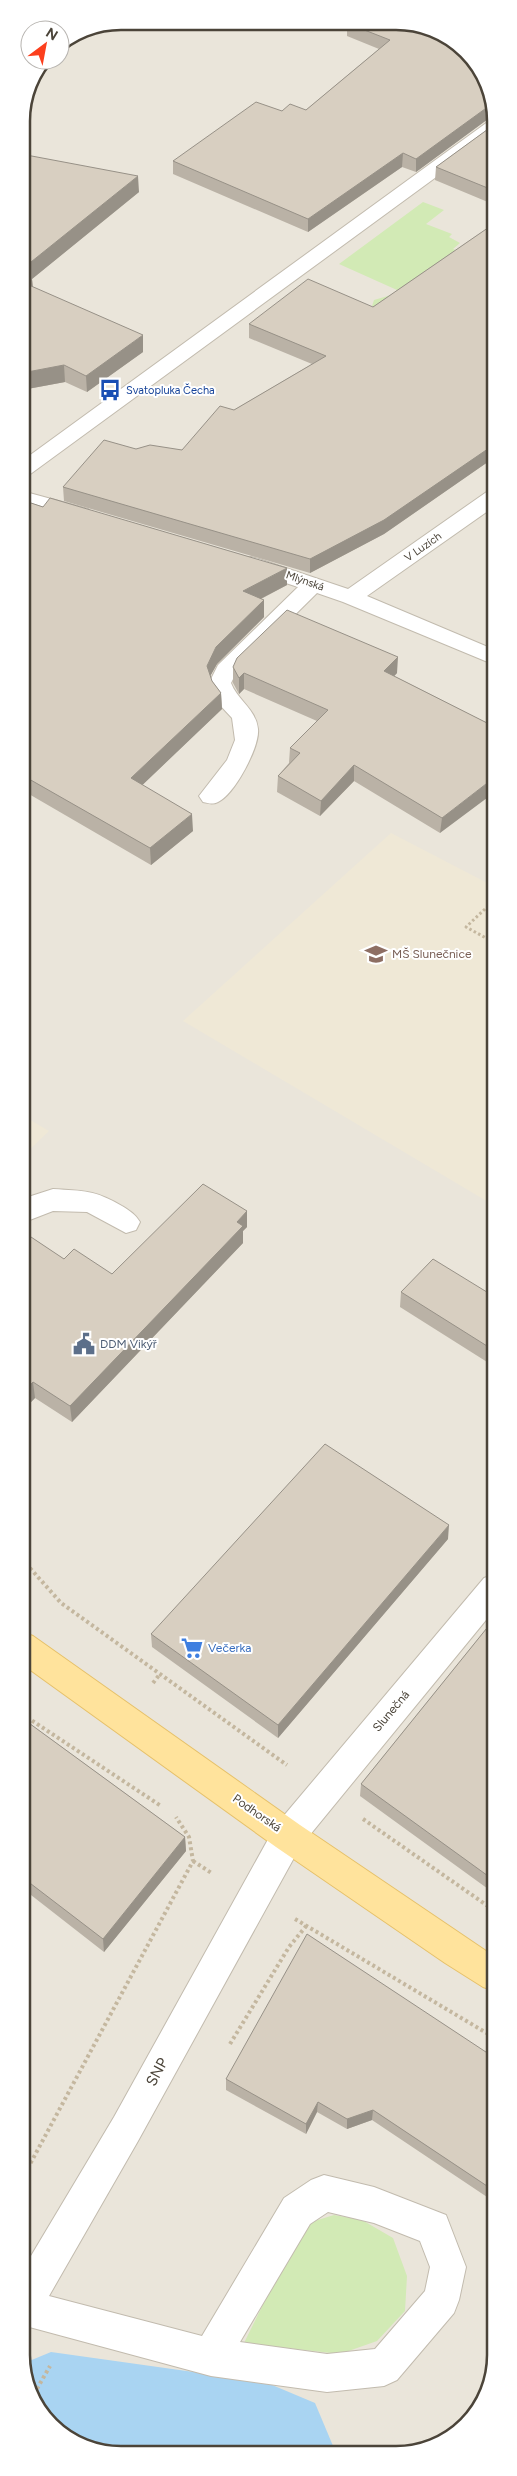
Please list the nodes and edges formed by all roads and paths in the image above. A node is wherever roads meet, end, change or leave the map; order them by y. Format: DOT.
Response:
graph roads {
  1 [pos="487,131"];
  2 [pos="30,465"];
  3 [pos="30,499"];
  4 [pos="487,502"];
  5 [pos="98,519"];
  6 [pos="229,558"];
  7 [pos="313,584"];
  8 [pos="351,597"];
  9 [pos="487,655"];
  10 [pos="211,796"];
  11 [pos="485,909"];
  12 [pos="487,939"];
  13 [pos="30,1207"];
  14 [pos="126,1222"];
  15 [pos="30,1567"];
  16 [pos="487,1596"];
  17 [pos="30,1652"];
  18 [pos="30,1719"];
  19 [pos="324,1792"];
  20 [pos="288,1836"];
  21 [pos="487,1905"];
  22 [pos="307,1925"];
  23 [pos="487,1970"];
  24 [pos="487,2033"];
  25 [pos="30,2164"];
  26 [pos="30,2292"];
  27 [pos="30,2308"];
  28 [pos="211,2357"];
  1 -- 2 [label="street"];
  3 -- 5 [label="street"];
  4 -- 8 [label="street, V Luzích"];
  6 -- 7 [label="street, Mlýnská"];
  7 -- 8 [label="street, Mlýnská"];
  7 -- 10 [label="street"];
  8 -- 9 [label="street, Mlýnská"];
  11 -- 12 [label="path"];
  13 -- 14 [label="street"];
  15 -- 19 [label="path"];
  16 -- 19 [label="street, Slunečná"];
  17 -- 20 [label="main road, Podhorská"];
  18 -- 25 [label="path"];
  19 -- 20 [label="street, Slunečná"];
  19 -- 21 [label="path"];
  20 -- 23 [label="main road, Podhorská"];
  20 -- 26 [label="street, SNP"];
  22 -- 24 [label="path"];
  27 -- 28 [label="street"];
  28 -- 28 [label="street"];
}
